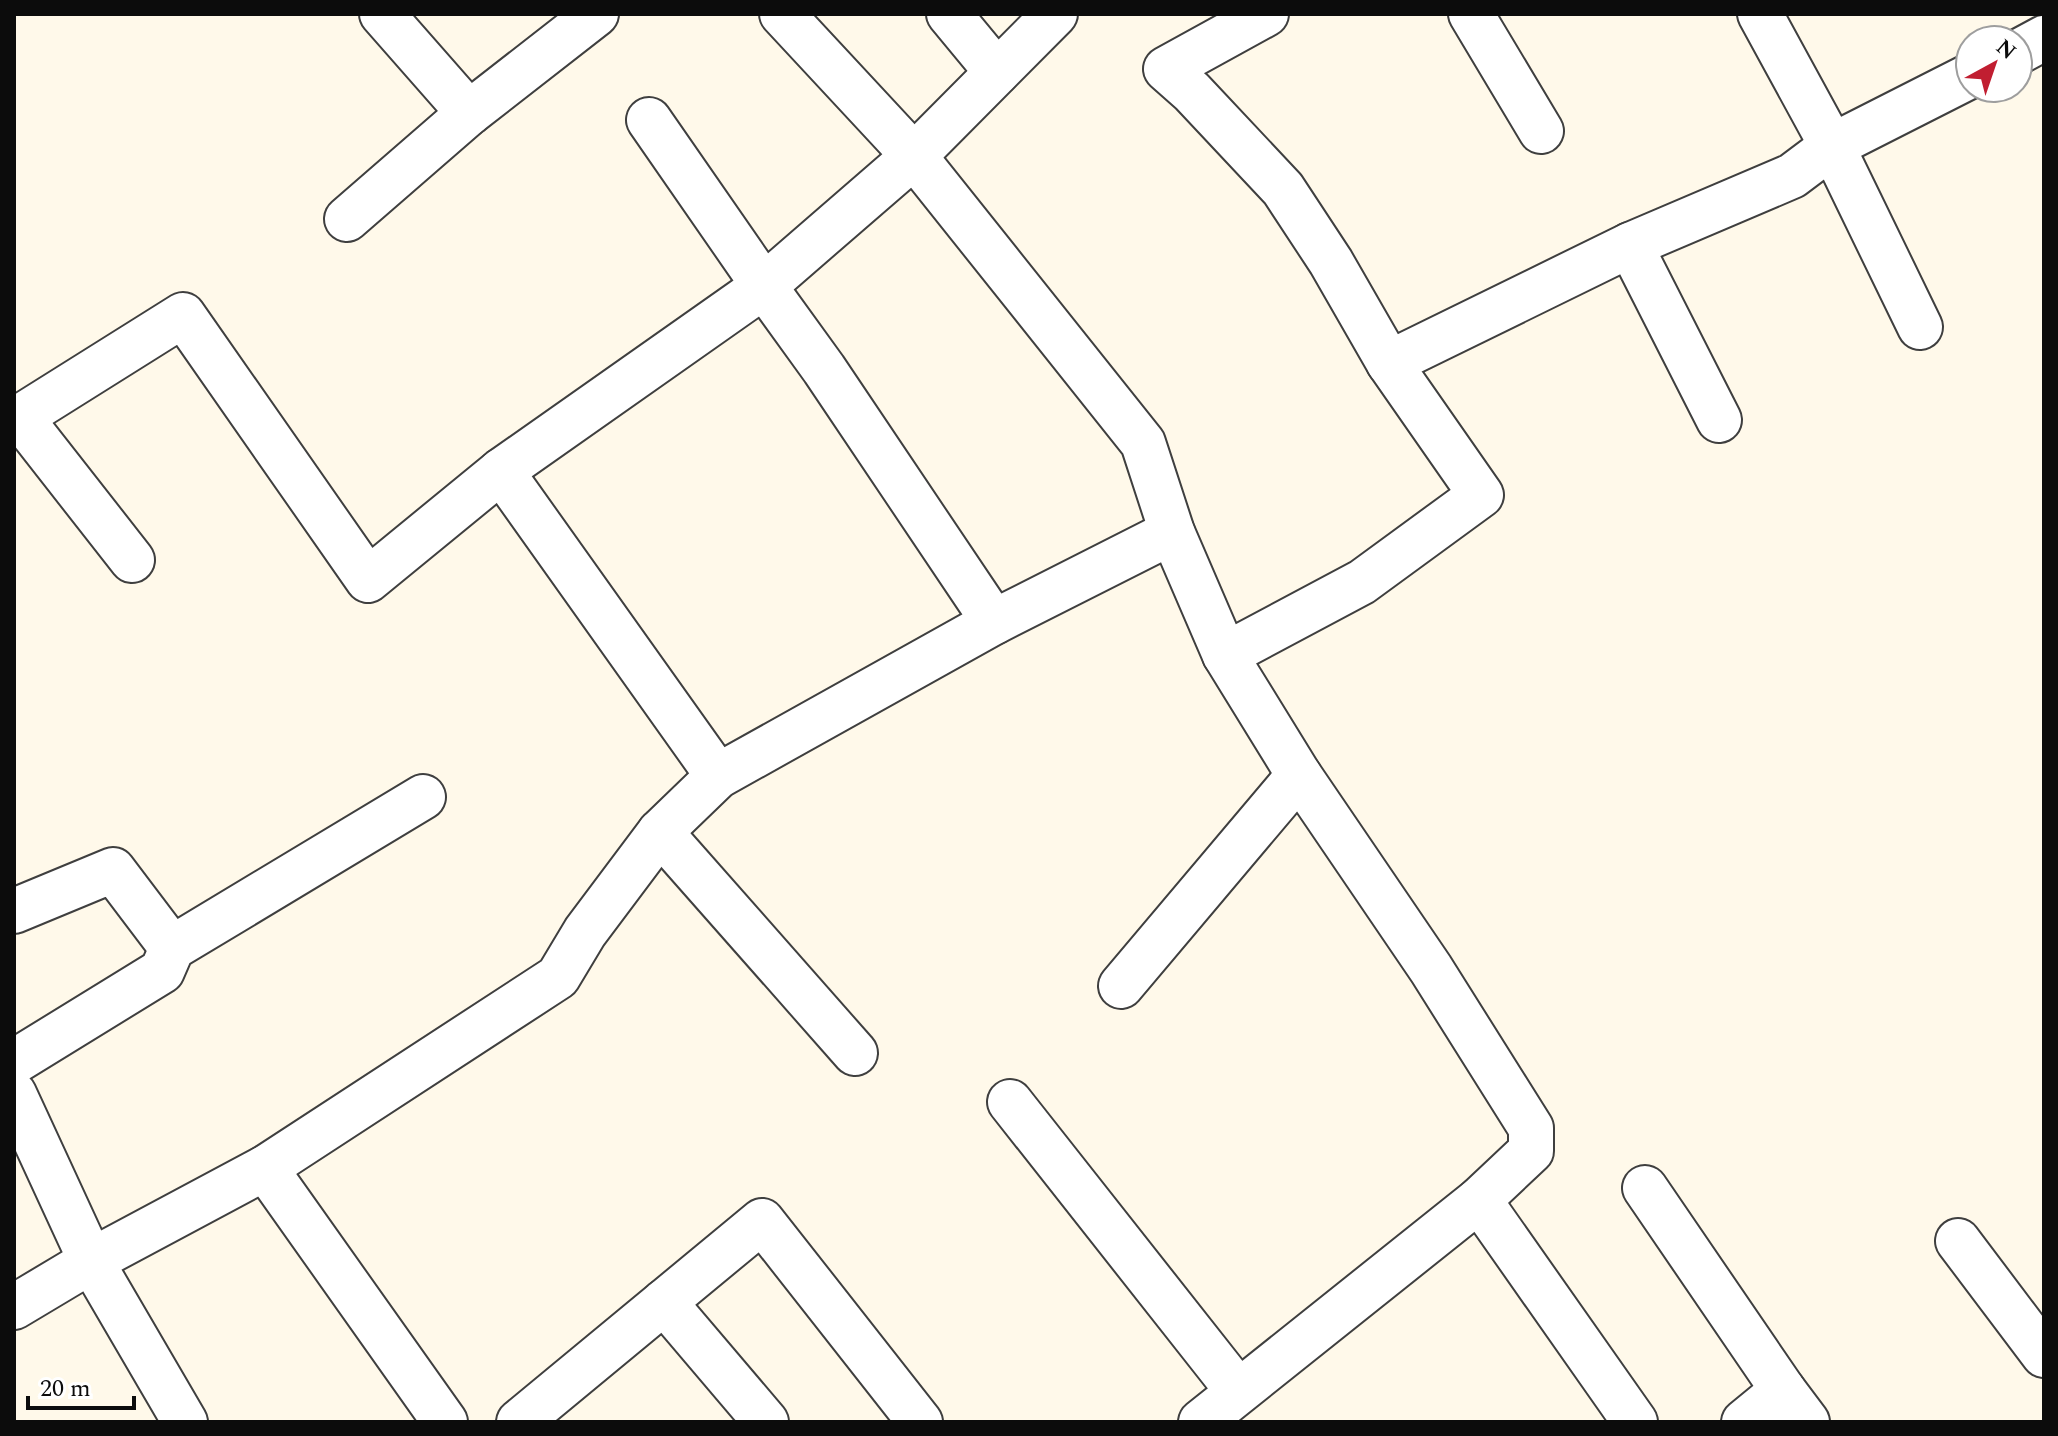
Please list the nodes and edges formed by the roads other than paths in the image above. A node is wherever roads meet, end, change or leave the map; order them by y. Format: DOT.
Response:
graph roads {
  1 [pos="596,14"];
  2 [pos="782,14"];
  3 [pos="949,14"];
  4 [pos="1055,14"];
  5 [pos="1266,14"];
  6 [pos="1471,14"];
  7 [pos="1760,14"];
  8 [pos="2038,14"];
  9 [pos="406,22"];
  10 [pos="2044,26"];
  11 [pos="997,72"];
  12 [pos="1954,84"];
  13 [pos="469,113"];
  14 [pos="649,120"];
  15 [pos="1541,131"];
  16 [pos="1832,146"];
  17 [pos="914,156"];
  18 [pos="347,219"];
  19 [pos="1630,245"];
  20 [pos="764,286"];
  21 [pos="1920,327"];
  22 [pos="1389,363"];
  23 [pos="17,419"];
  24 [pos="1719,420"];
  25 [pos="501,471"];
  26 [pos="1172,532"];
  27 [pos="132,560"];
  28 [pos="994,622"];
  29 [pos="1225,655"];
  30 [pos="1299,775"];
  31 [pos="718,776"];
  32 [pos="423,797"];
  33 [pos="660,832"];
  34 [pos="14,911"];
  35 [pos="172,948"];
  36 [pos="1121,986"];
  37 [pos="855,1053"];
  38 [pos="14,1062"];
  39 [pos="14,1094"];
  40 [pos="1010,1102"];
  41 [pos="265,1168"];
  42 [pos="1645,1188"];
  43 [pos="1479,1200"];
  44 [pos="1958,1241"];
  45 [pos="91,1261"];
  46 [pos="664,1302"];
  47 [pos="14,1307"];
  48 [pos="2044,1355"];
  49 [pos="1238,1391"];
  50 [pos="1795,1406"];
  51 [pos="185,1422"];
  52 [pos="445,1422"];
  53 [pos="519,1422"];
  54 [pos="766,1422"];
  55 [pos="920,1422"];
  56 [pos="1201,1422"];
  57 [pos="1635,1422"];
  58 [pos="1744,1422"];
  1 -- 13 [label="street"];
  2 -- 17 [label="street"];
  3 -- 11 [label="street"];
  4 -- 11 [label="street"];
  5 -- 22 [label="street"];
  6 -- 15 [label="street"];
  7 -- 16 [label="street"];
  8 -- 10 [label="street"];
  9 -- 13 [label="street"];
  11 -- 17 [label="street"];
  12 -- 16 [label="street"];
  13 -- 18 [label="street"];
  14 -- 20 [label="street"];
  16 -- 19 [label="street"];
  16 -- 21 [label="street"];
  17 -- 20 [label="street"];
  17 -- 26 [label="street"];
  19 -- 22 [label="street"];
  19 -- 24 [label="street"];
  20 -- 25 [label="street"];
  20 -- 28 [label="street"];
  22 -- 29 [label="street"];
  23 -- 25 [label="street"];
  23 -- 27 [label="street"];
  25 -- 31 [label="street"];
  26 -- 28 [label="street"];
  26 -- 29 [label="street"];
  28 -- 31 [label="street"];
  29 -- 30 [label="street"];
  30 -- 36 [label="street"];
  30 -- 43 [label="street"];
  31 -- 33 [label="street"];
  32 -- 35 [label="street"];
  33 -- 37 [label="street"];
  33 -- 41 [label="street"];
  34 -- 35 [label="street"];
  35 -- 38 [label="street"];
  39 -- 45 [label="street"];
  40 -- 49 [label="street"];
  41 -- 45 [label="street"];
  41 -- 52 [label="street"];
  42 -- 50 [label="street"];
  43 -- 49 [label="street"];
  43 -- 57 [label="street"];
  44 -- 48 [label="street"];
  45 -- 47 [label="street"];
  45 -- 51 [label="street"];
  46 -- 53 [label="street"];
  46 -- 54 [label="street"];
  46 -- 55 [label="street"];
  49 -- 56 [label="street"];
  50 -- 58 [label="street"];
}
